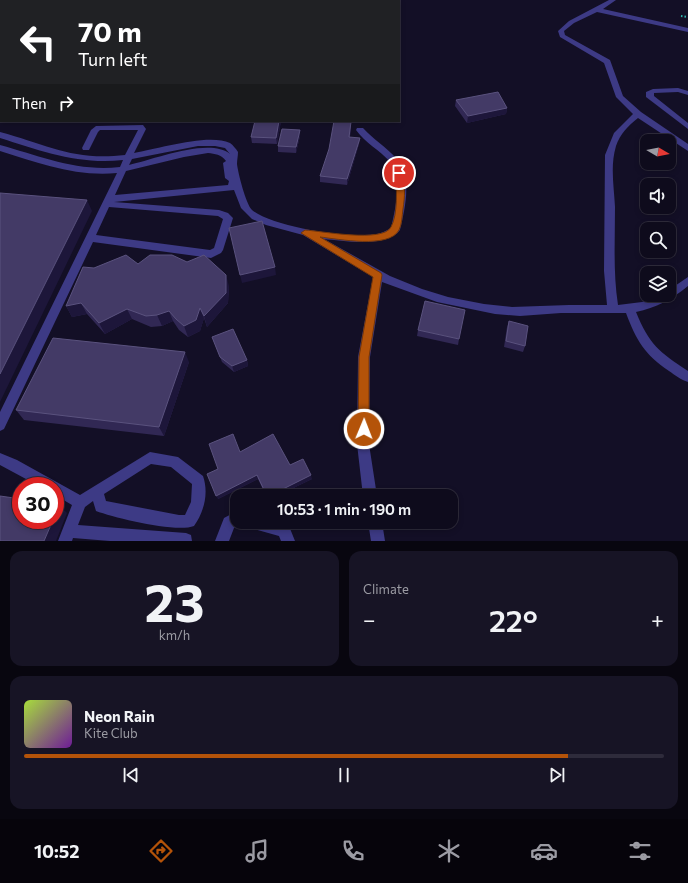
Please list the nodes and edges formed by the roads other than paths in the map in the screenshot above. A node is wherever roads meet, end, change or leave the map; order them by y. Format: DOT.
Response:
graph roads {
  1 [pos="613,0"];
  2 [pos="598,10"];
  3 [pos="688,30"];
  4 [pos="688,93"];
  5 [pos="638,114"];
  6 [pos="688,127"];
  7 [pos="360,130"];
  8 [pos="0,136"];
  9 [pos="224,144"];
  10 [pos="35,146"];
  11 [pos="0,148"];
  12 [pos="86,148"];
  13 [pos="688,148"];
  14 [pos="224,154"];
  15 [pos="24,156"];
  16 [pos="129,157"];
  17 [pos="233,164"];
  18 [pos="121,170"];
  19 [pos="106,202"];
  20 [pos="305,233"];
  21 [pos="89,238"];
  22 [pos="378,275"];
  23 [pos="688,281"];
  24 [pos="613,309"];
  25 [pos="630,309"];
  26 [pos="688,377"];
  27 [pos="0,427"];
  28 [pos="0,459"];
  29 [pos="36,477"];
  30 [pos="369,489"];
  31 [pos="97,492"];
  32 [pos="64,493"];
  33 [pos="80,502"];
  34 [pos="230,522"];
  35 [pos="277,529"];
  36 [pos="376,529"];
  37 [pos="67,536"];
  38 [pos="96,537"];
  39 [pos="186,540"];
  40 [pos="222,541"];
  41 [pos="288,541"];
  42 [pos="378,541"];
  1 -- 2 [label="street"];
  2 -- 3 [label="street"];
  2 -- 5 [label="street"];
  4 -- 6 [label="street"];
  5 -- 13 [label="street"];
  5 -- 24 [label="street"];
  7 -- 20 [label="street"];
  8 -- 10 [label="street"];
  9 -- 14 [label="street"];
  9 -- 16 [label="street"];
  9 -- 17 [label="street"];
  10 -- 15 [label="street"];
  10 -- 16 [label="street"];
  11 -- 15 [label="street"];
  12 -- 16 [label="street"];
  14 -- 17 [label="street"];
  14 -- 18 [label="street"];
  14 -- 19 [label="street"];
  15 -- 18 [label="street"];
  16 -- 18 [label="street"];
  17 -- 20 [label="street"];
  18 -- 19 [label="street"];
  19 -- 21 [label="street"];
  19 -- 21 [label="street"];
  20 -- 22 [label="street"];
  21 -- 27 [label="street"];
  22 -- 24 [label="street"];
  22 -- 30 [label="street"];
  23 -- 25 [label="street"];
  24 -- 25 [label="street"];
  25 -- 26 [label="street"];
  28 -- 29 [label="street"];
  31 -- 31 [label="street"];
  31 -- 33 [label="street"];
  32 -- 33 [label="street"];
  33 -- 37 [label="street"];
  34 -- 40 [label="street"];
  35 -- 41 [label="street"];
  36 -- 42 [label="street"];
  37 -- 38 [label="street"];
  38 -- 39 [label="street"];
}
